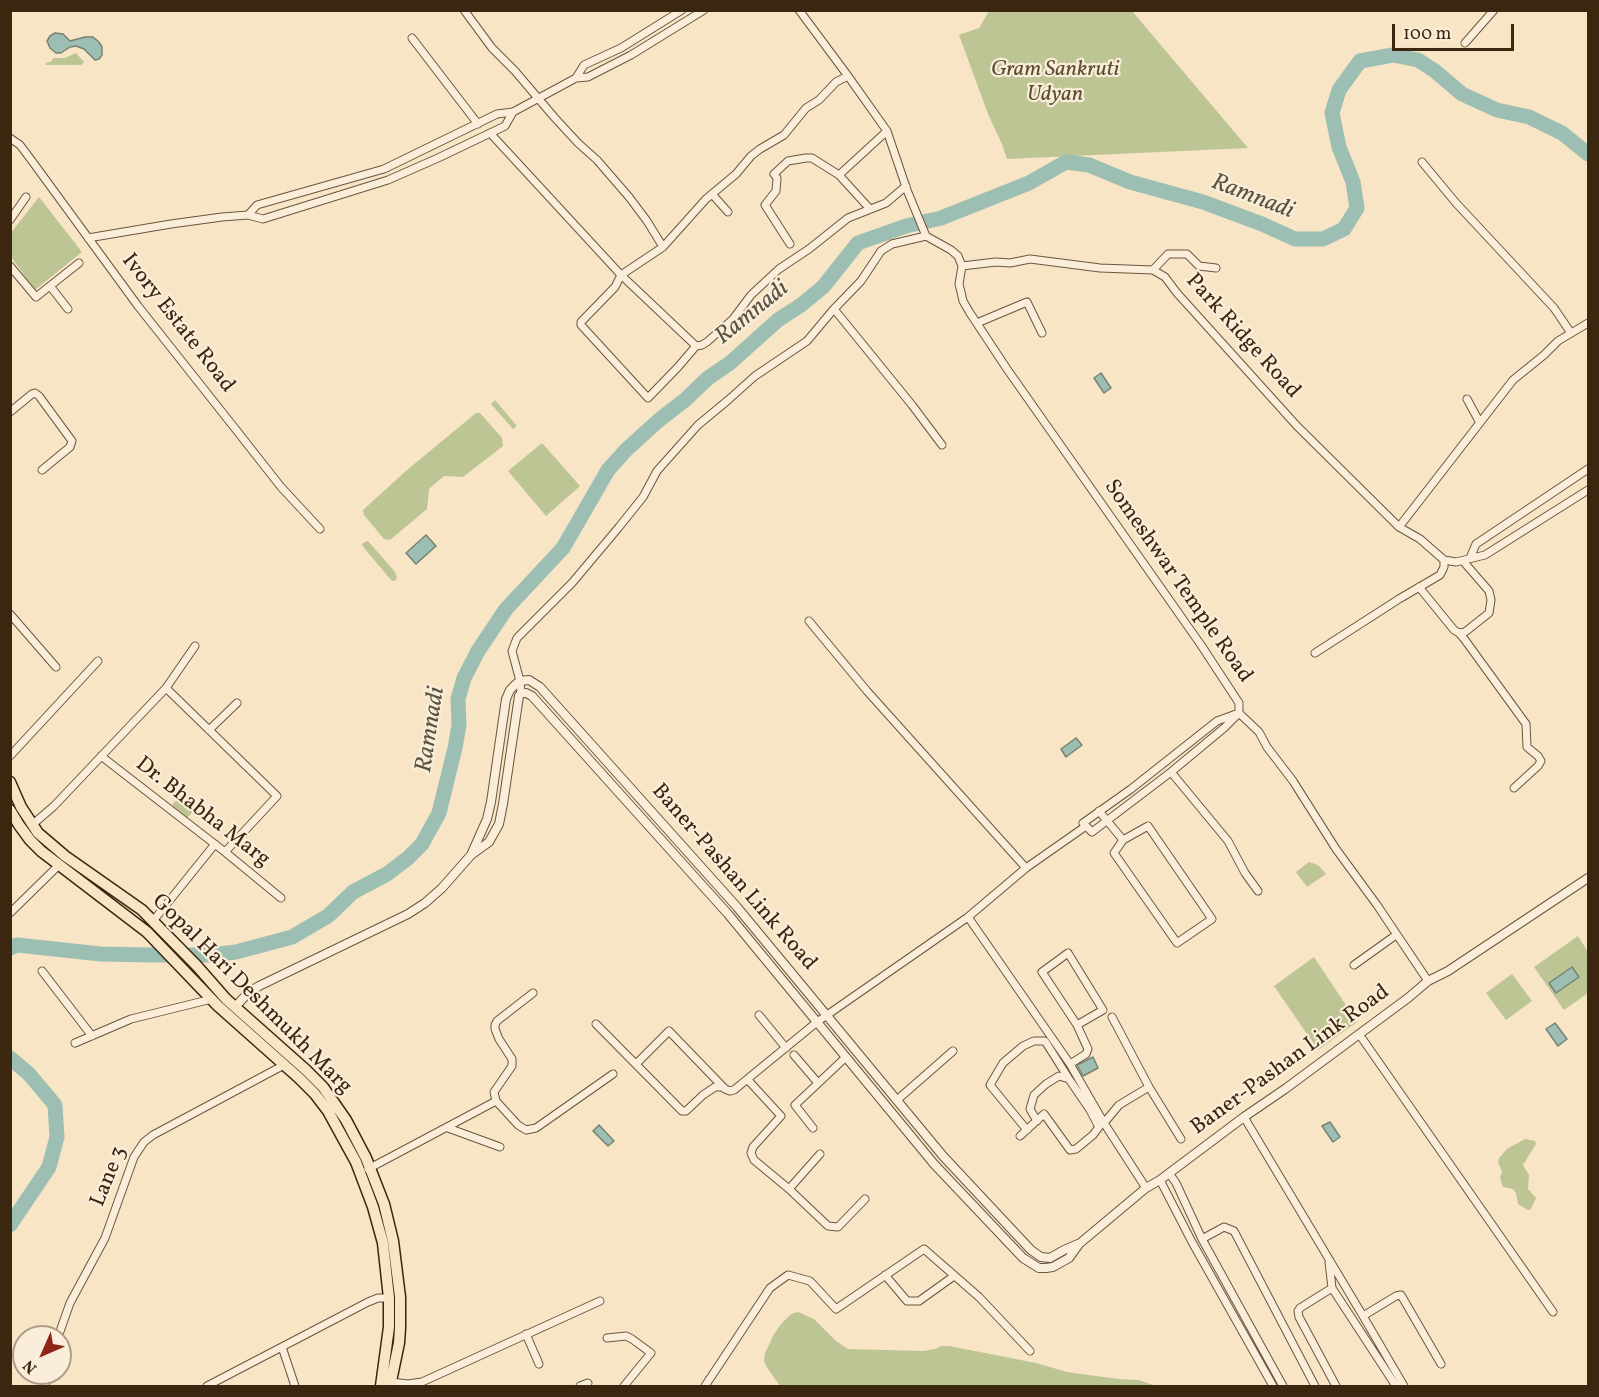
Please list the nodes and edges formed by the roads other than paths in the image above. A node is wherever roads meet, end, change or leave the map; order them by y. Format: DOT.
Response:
graph roads {
  1 [pos="464,10"];
  2 [pos="682,10"];
  3 [pos="704,10"];
  4 [pos="799,10"];
  5 [pos="1494,10"];
  6 [pos="412,38"];
  7 [pos="1465,43"];
  8 [pos="848,76"];
  9 [pos="576,78"];
  10 [pos="538,98"];
  11 [pos="513,112"];
  12 [pos="478,124"];
  13 [pos="887,131"];
  14 [pos="490,133"];
  15 [pos="10,138"];
  16 [pos="1422,162"];
  17 [pos="839,175"];
  18 [pos="906,188"];
  19 [pos="712,194"];
  20 [pos="26,197"];
  21 [pos="870,209"];
  22 [pos="728,212"];
  23 [pos="248,215"];
  24 [pos="10,220"];
  25 [pos="926,236"];
  26 [pos="88,238"];
  27 [pos="790,243"];
  28 [pos="663,246"];
  29 [pos="79,263"];
  30 [pos="10,266"];
  31 [pos="962,266"];
  32 [pos="1216,268"];
  33 [pos="1153,270"];
  34 [pos="621,275"];
  35 [pos="50,286"];
  36 [pos="68,309"];
  37 [pos="834,309"];
  38 [pos="977,323"];
  39 [pos="1588,323"];
  40 [pos="1042,333"];
  41 [pos="1571,333"];
  42 [pos="696,346"];
  43 [pos="1467,399"];
  44 [pos="10,412"];
  45 [pos="1480,423"];
  46 [pos="942,445"];
  47 [pos="1588,469"];
  48 [pos="42,470"];
  49 [pos="1564,486"];
  50 [pos="1588,490"];
  51 [pos="1573,500"];
  52 [pos="1399,528"];
  53 [pos="320,530"];
  54 [pos="1466,559"];
  55 [pos="1444,561"];
  56 [pos="1419,588"];
  57 [pos="10,614"];
  58 [pos="809,621"];
  59 [pos="1459,633"];
  60 [pos="195,646"];
  61 [pos="1315,653"];
  62 [pos="98,661"];
  63 [pos="56,668"];
  64 [pos="520,681"];
  65 [pos="166,688"];
  66 [pos="521,693"];
  67 [pos="237,703"];
  68 [pos="1239,713"];
  69 [pos="209,729"];
  70 [pos="10,756"];
  71 [pos="101,756"];
  72 [pos="1171,772"];
  73 [pos="10,782"];
  74 [pos="1514,788"];
  75 [pos="10,810"];
  76 [pos="1100,811"];
  77 [pos="1107,820"];
  78 [pos="32,825"];
  79 [pos="1086,826"];
  80 [pos="1123,840"];
  81 [pos="215,844"];
  82 [pos="225,852"];
  83 [pos="471,855"];
  84 [pos="59,865"];
  85 [pos="1026,868"];
  86 [pos="1588,878"];
  87 [pos="1258,891"];
  88 [pos="281,898"];
  89 [pos="10,914"];
  90 [pos="968,916"];
  91 [pos="156,924"];
  92 [pos="1396,935"];
  93 [pos="1354,965"];
  94 [pos="42,971"];
  95 [pos="1428,981"];
  96 [pos="533,993"];
  97 [pos="212,999"];
  98 [pos="235,1007"];
  99 [pos="759,1014"];
  100 [pos="827,1015"];
  101 [pos="1112,1017"];
  102 [pos="817,1022"];
  103 [pos="596,1024"];
  104 [pos="1077,1025"];
  105 [pos="1359,1034"];
  106 [pos="92,1036"];
  107 [pos="75,1043"];
  108 [pos="786,1048"];
  109 [pos="953,1051"];
  110 [pos="794,1055"];
  111 [pos="846,1057"];
  112 [pos="636,1064"];
  113 [pos="1070,1064"];
  114 [pos="284,1065"];
  115 [pos="613,1074"];
  116 [pos="1069,1079"];
  117 [pos="748,1080"];
  118 [pos="818,1083"];
  119 [pos="723,1087"];
  120 [pos="1149,1087"];
  121 [pos="897,1100"];
  122 [pos="496,1101"];
  123 [pos="1244,1118"];
  124 [pos="1037,1121"];
  125 [pos="1104,1123"];
  126 [pos="448,1128"];
  127 [pos="813,1128"];
  128 [pos="1027,1130"];
  129 [pos="1020,1136"];
  130 [pos="1181,1139"];
  131 [pos="500,1147"];
  132 [pos="820,1154"];
  133 [pos="365,1170"];
  134 [pos="1169,1173"];
  135 [pos="1160,1180"];
  136 [pos="1146,1188"];
  137 [pos="789,1189"];
  138 [pos="865,1199"];
  139 [pos="1202,1239"];
  140 [pos="1079,1244"];
  141 [pos="1031,1250"];
  142 [pos="1023,1258"];
  143 [pos="1329,1260"];
  144 [pos="885,1275"];
  145 [pos="954,1276"];
  146 [pos="1332,1288"];
  147 [pos="389,1298"];
  148 [pos="600,1301"];
  149 [pos="1553,1312"];
  150 [pos="1363,1316"];
  151 [pos="62,1325"];
  152 [pos="526,1335"];
  153 [pos="607,1338"];
  154 [pos="282,1347"];
  155 [pos="1030,1351"];
  156 [pos="539,1364"];
  157 [pos="1442,1364"];
  158 [pos="588,1383"];
  159 [pos="387,1385"];
  160 [pos="207,1386"];
  161 [pos="295,1386"];
  162 [pos="580,1386"];
  163 [pos="624,1386"];
  164 [pos="705,1386"];
  165 [pos="1273,1386"];
  166 [pos="1283,1386"];
  167 [pos="1315,1386"];
  168 [pos="1336,1386"];
  169 [pos="1396,1386"];
  170 [pos="1404,1386"];
  1 -- 10 [label="street"];
  2 -- 9 [label="street"];
  3 -- 9 [label="street"];
  4 -- 8 [label="street"];
  5 -- 7 [label="street"];
  6 -- 12 [label="street"];
  8 -- 13 [label="street"];
  8 -- 19 [label="street"];
  9 -- 10 [label="street"];
  10 -- 11 [label="street"];
  10 -- 28 [label="street"];
  11 -- 12 [label="street"];
  11 -- 14 [label="street"];
  12 -- 23 [label="street"];
  13 -- 17 [label="street"];
  13 -- 18 [label="street"];
  14 -- 23 [label="street"];
  14 -- 34 [label="street"];
  15 -- 26 [label="street, Ivory Estate Road"];
  16 -- 41 [label="street"];
  17 -- 21 [label="street"];
  17 -- 27 [label="street"];
  18 -- 21 [label="street"];
  18 -- 25 [label="street"];
  19 -- 22 [label="street"];
  19 -- 28 [label="street"];
  20 -- 24 [label="street"];
  21 -- 42 [label="street"];
  23 -- 26 [label="street"];
  25 -- 31 [label="street"];
  25 -- 37 [label="street"];
  26 -- 53 [label="street, Ivory Estate Road"];
  28 -- 34 [label="street"];
  29 -- 35 [label="street"];
  30 -- 35 [label="street"];
  31 -- 33 [label="street, Park Ridge Road"];
  31 -- 38 [label="street, Someshwar Temple Road"];
  32 -- 33 [label="street"];
  33 -- 52 [label="street, Park Ridge Road"];
  34 -- 42 [label="street"];
  34 -- 42 [label="street"];
  35 -- 36 [label="street"];
  37 -- 46 [label="street"];
  37 -- 64 [label="street"];
  38 -- 40 [label="street"];
  38 -- 68 [label="street, Someshwar Temple Road"];
  39 -- 41 [label="street"];
  41 -- 45 [label="street"];
  43 -- 45 [label="street"];
  44 -- 48 [label="street"];
  45 -- 52 [label="street"];
  47 -- 49 [label="street"];
  49 -- 51 [label="street"];
  49 -- 54 [label="street"];
  50 -- 51 [label="street"];
  51 -- 54 [label="street"];
  52 -- 55 [label="street, Park Ridge Road"];
  54 -- 55 [label="street"];
  54 -- 59 [label="street"];
  55 -- 56 [label="street"];
  56 -- 59 [label="street"];
  56 -- 61 [label="street"];
  57 -- 63 [label="street"];
  58 -- 85 [label="street"];
  59 -- 74 [label="street"];
  60 -- 65 [label="street, Dr. Bhabha Marg"];
  62 -- 70 [label="street"];
  64 -- 66 [label="street"];
  64 -- 83 [label="street"];
  64 -- 100 [label="street, Baner-Pashan Link Road"];
  65 -- 69 [label="street"];
  65 -- 71 [label="street, Dr. Bhabha Marg"];
  66 -- 83 [label="street"];
  66 -- 102 [label="street, Baner-Pashan Link Road"];
  67 -- 69 [label="street"];
  68 -- 72 [label="street"];
  68 -- 76 [label="street"];
  68 -- 92 [label="street, Someshwar Temple Road"];
  69 -- 82 [label="street"];
  71 -- 78 [label="street, Dr. Bhabha Marg"];
  71 -- 81 [label="street, Dr. Bhabha Marg"];
  72 -- 77 [label="street"];
  72 -- 87 [label="street"];
  73 -- 78 [label="main road, Gopal Hari Deshmukh Marg"];
  75 -- 84 [label="main road, Gopal Hari Deshmukh Marg"];
  76 -- 77 [label="street"];
  76 -- 79 [label="street"];
  77 -- 79 [label="street"];
  77 -- 80 [label="street"];
  78 -- 91 [label="main road, Gopal Hari Deshmukh Marg"];
  79 -- 85 [label="street"];
  80 -- 80 [label="street"];
  81 -- 82 [label="street, Dr. Bhabha Marg"];
  81 -- 91 [label="street"];
  82 -- 88 [label="street, Dr. Bhabha Marg"];
  83 -- 98 [label="street"];
  84 -- 89 [label="street"];
  84 -- 97 [label="main road, Gopal Hari Deshmukh Marg"];
  85 -- 90 [label="street"];
  86 -- 95 [label="street, Baner-Pashan Link Road"];
  90 -- 100 [label="street"];
  90 -- 113 [label="street"];
  91 -- 98 [label="main road, Gopal Hari Deshmukh Marg"];
  92 -- 93 [label="street"];
  92 -- 95 [label="street, Someshwar Temple Road"];
  94 -- 106 [label="street"];
  95 -- 105 [label="street, Baner-Pashan Link Road"];
  96 -- 122 [label="street"];
  97 -- 106 [label="street"];
  97 -- 114 [label="main road, Gopal Hari Deshmukh Marg"];
  98 -- 133 [label="main road, Gopal Hari Deshmukh Marg"];
  99 -- 108 [label="street"];
  100 -- 102 [label="street"];
  100 -- 121 [label="street, Baner-Pashan Link Road"];
  101 -- 120 [label="street"];
  102 -- 108 [label="street"];
  102 -- 111 [label="street, Baner-Pashan Link Road"];
  103 -- 112 [label="street"];
  104 -- 104 [label="street"];
  104 -- 113 [label="street"];
  105 -- 123 [label="street, Baner-Pashan Link Road"];
  105 -- 149 [label="street"];
  106 -- 107 [label="street"];
  108 -- 117 [label="street"];
  109 -- 121 [label="street"];
  110 -- 118 [label="street"];
  111 -- 118 [label="street"];
  111 -- 142 [label="street, Baner-Pashan Link Road"];
  112 -- 119 [label="street"];
  112 -- 119 [label="street"];
  113 -- 125 [label="street"];
  114 -- 133 [label="main road, Gopal Hari Deshmukh Marg"];
  114 -- 151 [label="street, Lane 3"];
  115 -- 122 [label="street"];
  116 -- 124 [label="street"];
  116 -- 124 [label="street"];
  116 -- 128 [label="street"];
  117 -- 119 [label="street"];
  117 -- 137 [label="street"];
  118 -- 127 [label="street"];
  120 -- 125 [label="street"];
  120 -- 130 [label="street"];
  121 -- 141 [label="street, Baner-Pashan Link Road"];
  122 -- 126 [label="street"];
  123 -- 134 [label="street, Baner-Pashan Link Road"];
  123 -- 143 [label="street"];
  124 -- 128 [label="street"];
  125 -- 136 [label="street"];
  126 -- 131 [label="street"];
  126 -- 133 [label="street"];
  128 -- 129 [label="street"];
  132 -- 137 [label="street"];
  133 -- 147 [label="main road, Gopal Hari Deshmukh Marg"];
  133 -- 159 [label="main road, Gopal Hari Deshmukh Marg"];
  134 -- 135 [label="street, Baner-Pashan Link Road"];
  134 -- 139 [label="street"];
  135 -- 136 [label="street, Baner-Pashan Link Road"];
  135 -- 165 [label="street"];
  136 -- 140 [label="street, Baner-Pashan Link Road"];
  137 -- 138 [label="street"];
  139 -- 166 [label="street"];
  139 -- 167 [label="street"];
  140 -- 141 [label="street, Baner-Pashan Link Road"];
  140 -- 142 [label="street, Baner-Pashan Link Road"];
  141 -- 142 [label="street"];
  143 -- 146 [label="street"];
  143 -- 150 [label="street"];
  144 -- 145 [label="street"];
  144 -- 145 [label="street"];
  144 -- 164 [label="street"];
  145 -- 155 [label="street"];
  146 -- 168 [label="street"];
  146 -- 169 [label="street"];
  147 -- 154 [label="street"];
  147 -- 159 [label="main road, Gopal Hari Deshmukh Marg"];
  148 -- 152 [label="street"];
  150 -- 157 [label="street"];
  150 -- 170 [label="street"];
  152 -- 156 [label="street"];
  152 -- 159 [label="street"];
  153 -- 163 [label="street"];
  154 -- 160 [label="street"];
  154 -- 161 [label="street"];
  158 -- 162 [label="street"];
}
